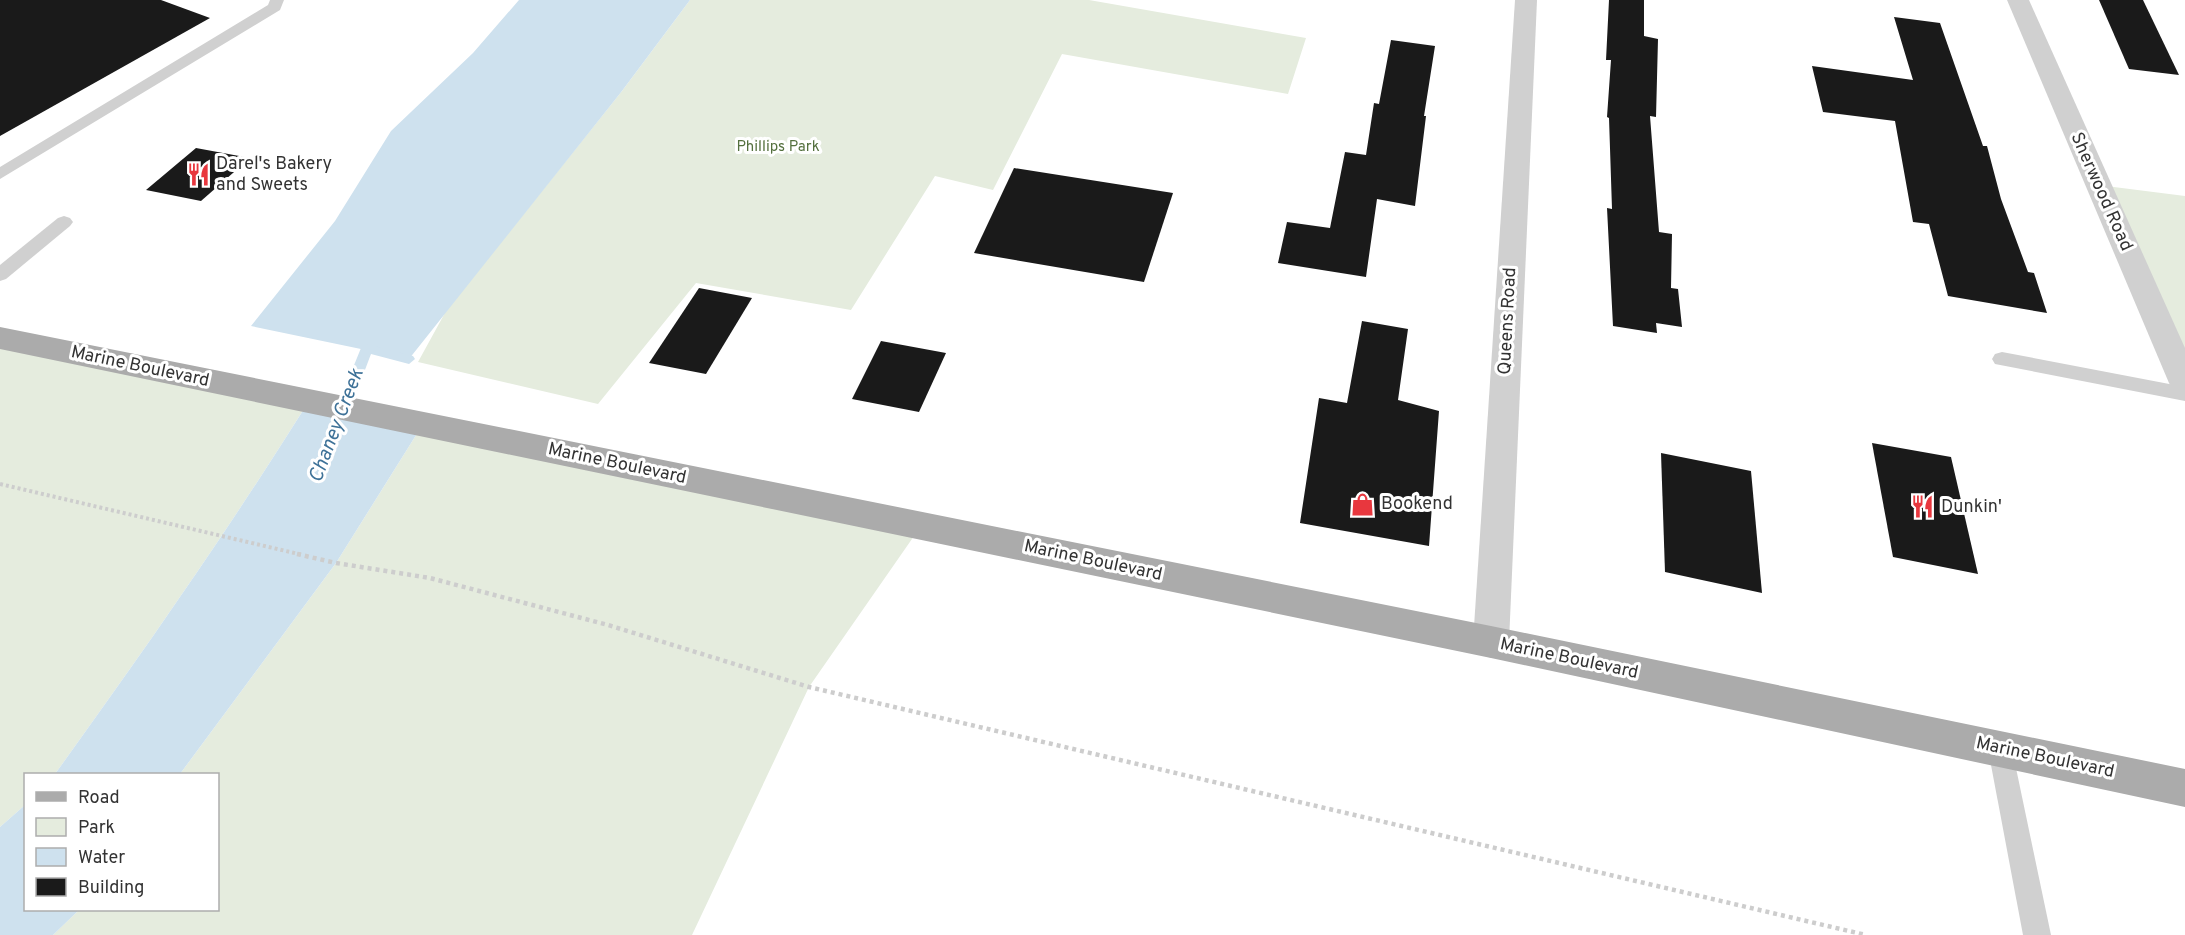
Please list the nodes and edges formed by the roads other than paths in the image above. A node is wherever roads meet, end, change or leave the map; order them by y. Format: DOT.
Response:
graph roads {
  1 [pos="277,0"];
  2 [pos="1526,0"];
  3 [pos="2018,0"];
  4 [pos="0,174"];
  5 [pos="64,222"];
  6 [pos="0,275"];
  7 [pos="0,338"];
  8 [pos="2002,359"];
  9 [pos="2185,383"];
  10 [pos="2185,394"];
  11 [pos="1491,642"];
  12 [pos="2000,749"];
  13 [pos="2185,788"];
  14 [pos="2037,935"];
  1 -- 4 [label="lane"];
  2 -- 11 [label="street, Queens Road"];
  3 -- 9 [label="street, Sherwood Road"];
  5 -- 6 [label="lane"];
  7 -- 11 [label="main road, Marine Boulevard"];
  8 -- 10 [label="lane"];
  11 -- 12 [label="main road, Marine Boulevard"];
  12 -- 13 [label="main road, Marine Boulevard"];
  12 -- 14 [label="lane"];
}
